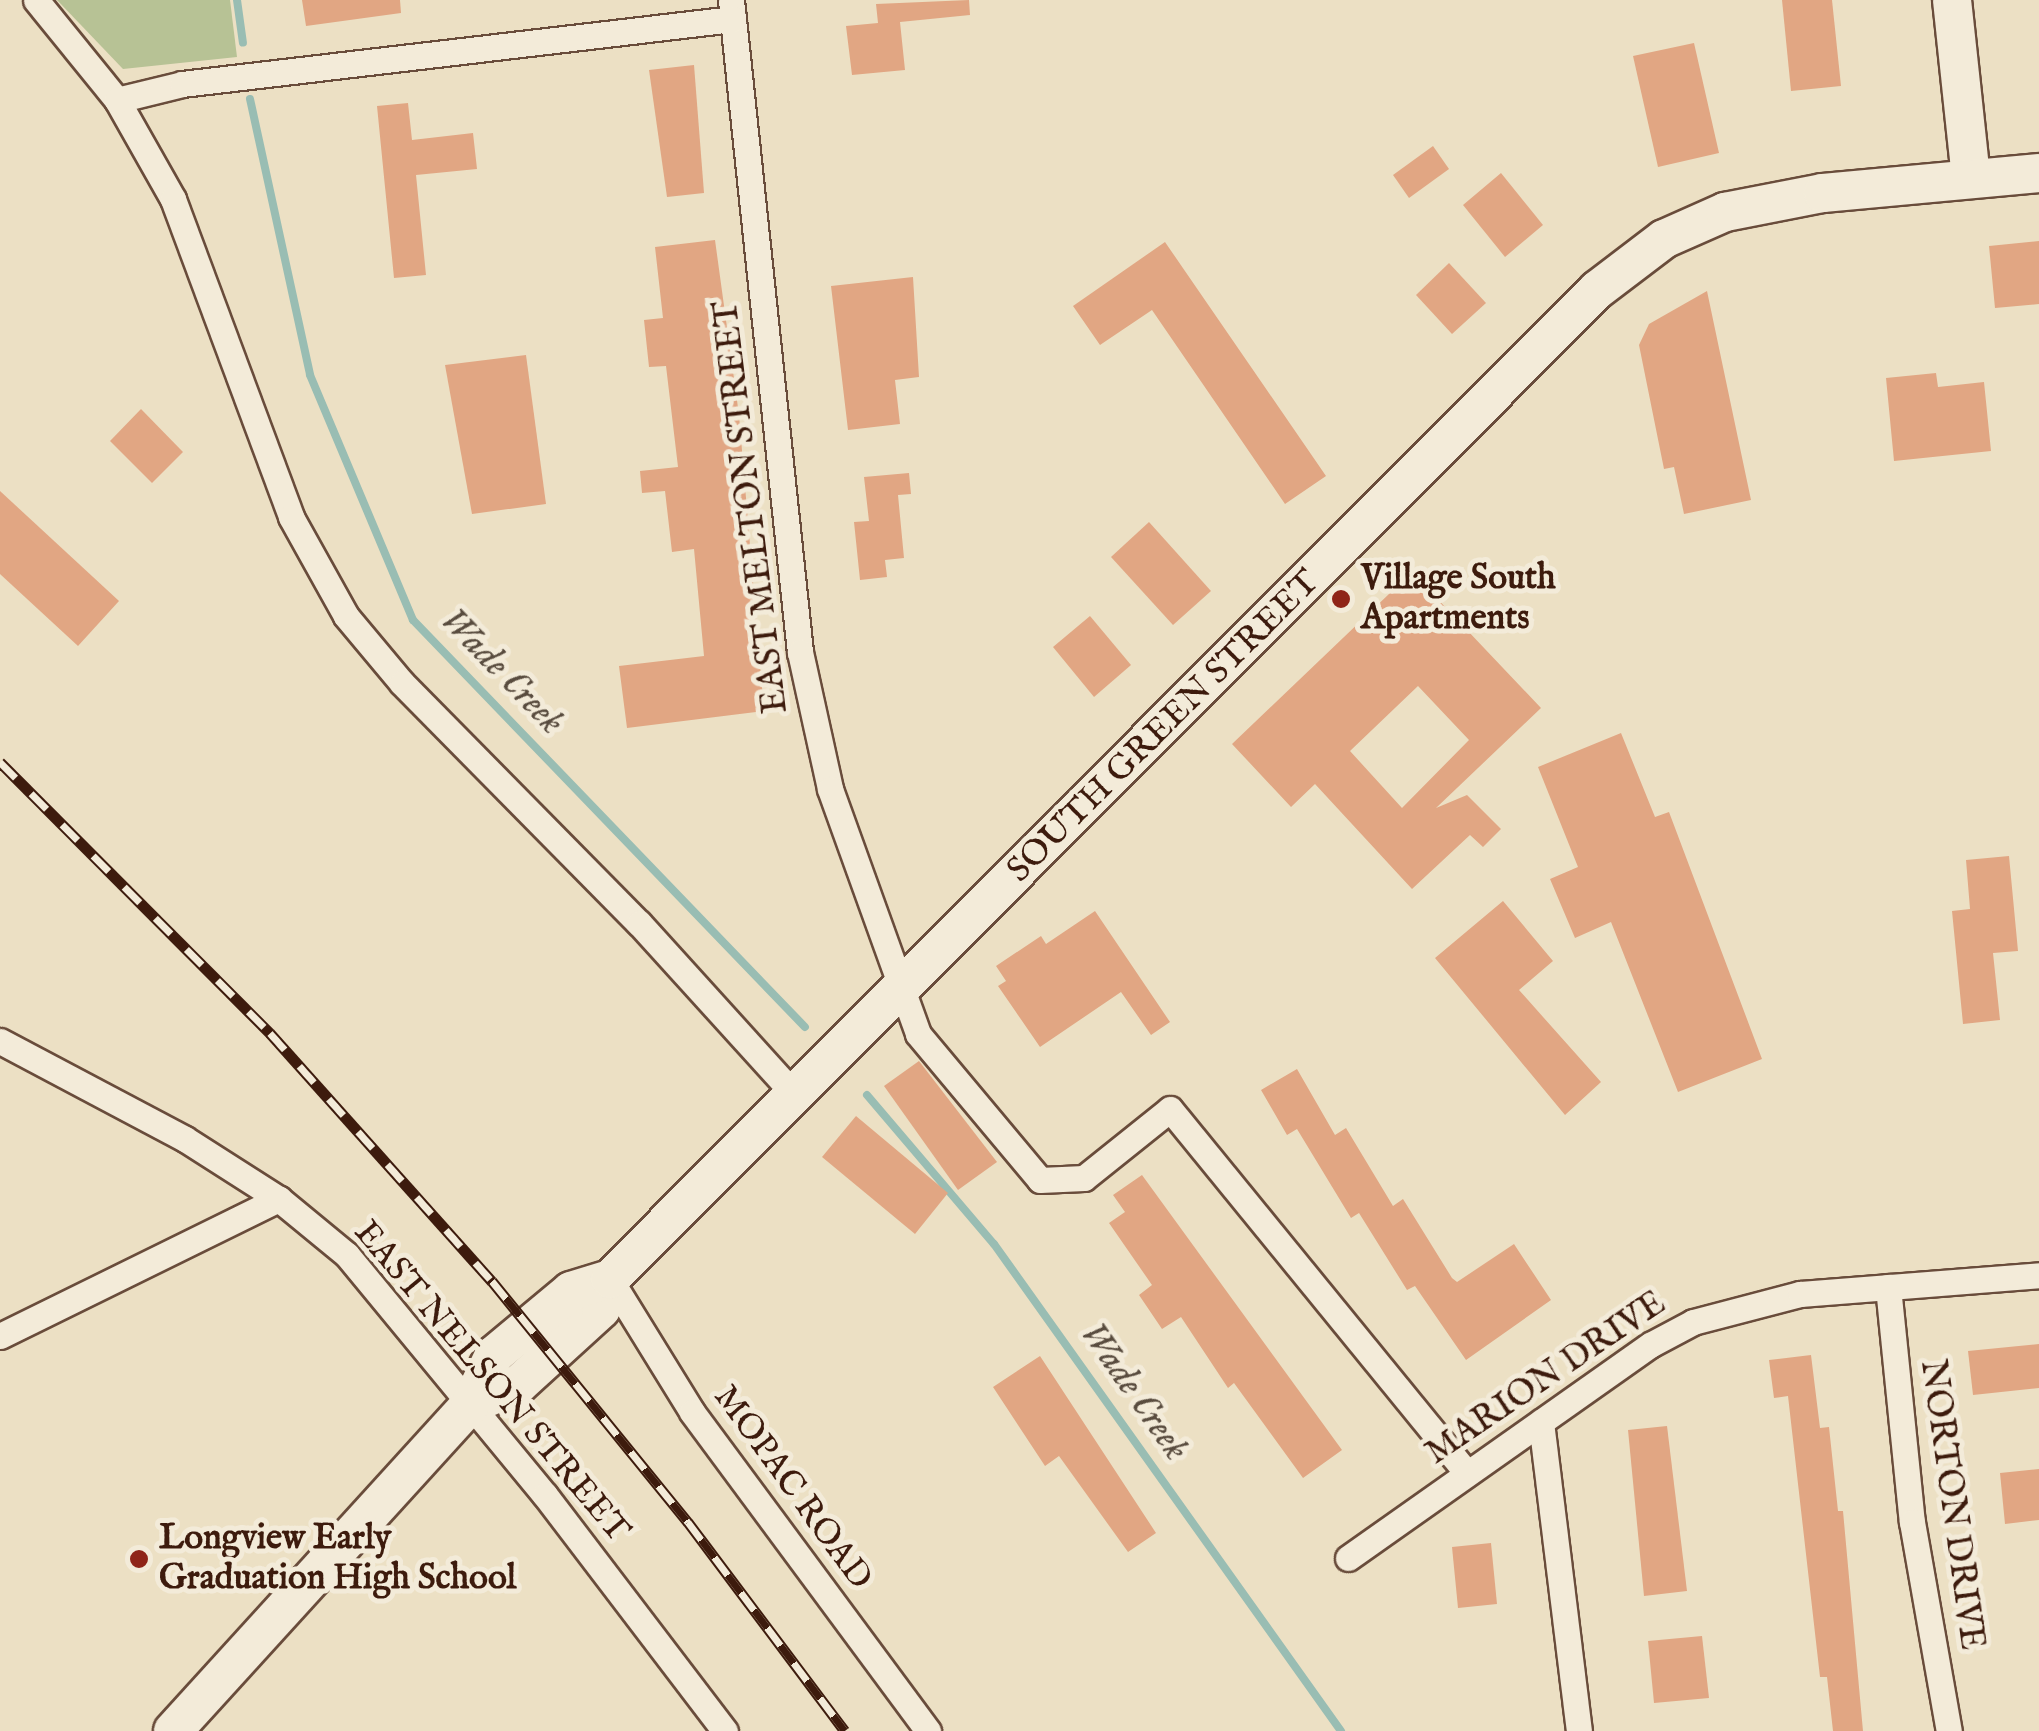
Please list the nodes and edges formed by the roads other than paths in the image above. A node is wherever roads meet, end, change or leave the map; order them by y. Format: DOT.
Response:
graph roads {
  1 [pos="36,0"];
  2 [pos="1952,0"];
  3 [pos="732,10"];
  4 [pos="117,100"];
  5 [pos="2039,172"];
  6 [pos="1971,178"];
  7 [pos="900,993"];
  8 [pos="0,1041"];
  9 [pos="797,1097"];
  10 [pos="279,1200"];
  11 [pos="2039,1275"];
  12 [pos="610,1280"];
  13 [pos="1888,1287"];
  14 [pos="0,1336"];
  15 [pos="470,1405"];
  16 [pos="1541,1422"];
  17 [pos="1467,1473"];
  18 [pos="1348,1558"];
  19 [pos="173,1731"];
  20 [pos="725,1731"];
  21 [pos="928,1731"];
  22 [pos="1579,1731"];
  23 [pos="1950,1731"];
  1 -- 4 [label="street"];
  2 -- 6 [label="street"];
  3 -- 4 [label="street"];
  3 -- 7 [label="street, EAST MELTON STREET"];
  4 -- 9 [label="street"];
  5 -- 6 [label="street, SOUTH GREEN STREET"];
  6 -- 7 [label="street, SOUTH GREEN STREET"];
  7 -- 9 [label="street, SOUTH GREEN STREET"];
  7 -- 17 [label="street, EAST MELTON STREET"];
  8 -- 10 [label="street, EAST NELSON STREET"];
  9 -- 12 [label="street, SOUTH GREEN STREET"];
  10 -- 14 [label="street"];
  10 -- 15 [label="street, EAST NELSON STREET"];
  11 -- 13 [label="street, MARION DRIVE"];
  12 -- 15 [label="street, SOUTH GREEN STREET"];
  12 -- 21 [label="street, MOPAC ROAD"];
  13 -- 16 [label="street, MARION DRIVE"];
  13 -- 23 [label="street, NORTON DRIVE"];
  15 -- 19 [label="street, SOUTH GREEN STREET"];
  15 -- 20 [label="street, EAST NELSON STREET"];
  16 -- 17 [label="street, MARION DRIVE"];
  16 -- 22 [label="street"];
  17 -- 18 [label="street, MARION DRIVE"];
}
